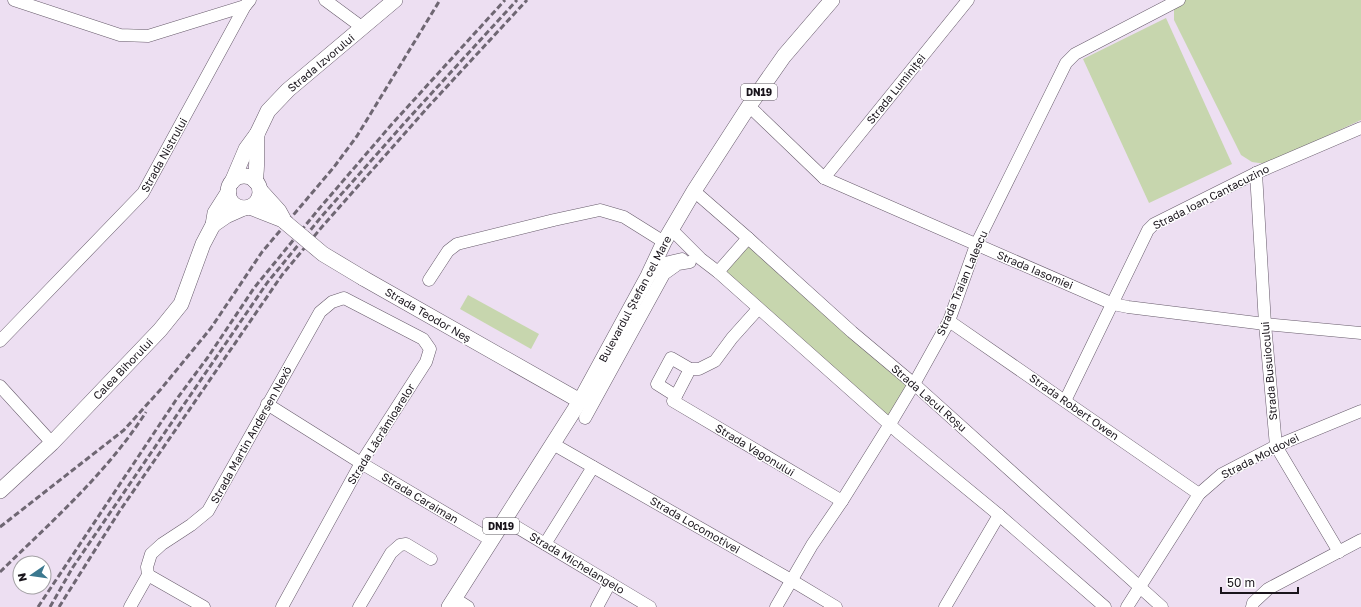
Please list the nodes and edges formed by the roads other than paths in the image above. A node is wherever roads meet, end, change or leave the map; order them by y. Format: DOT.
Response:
graph roads {
  1 [pos="14,0"];
  2 [pos="325,0"];
  3 [pos="395,0"];
  4 [pos="832,0"];
  5 [pos="968,0"];
  6 [pos="1179,0"];
  7 [pos="247,3"];
  8 [pos="363,28"];
  9 [pos="749,106"];
  10 [pos="1361,128"];
  11 [pos="256,134"];
  12 [pos="1256,174"];
  13 [pos="824,178"];
  14 [pos="257,185"];
  15 [pos="231,186"];
  16 [pos="694,191"];
  17 [pos="247,207"];
  18 [pos="284,221"];
  19 [pos="213,225"];
  20 [pos="668,236"];
  21 [pos="748,238"];
  22 [pos="976,245"];
  23 [pos="696,260"];
  24 [pos="718,272"];
  25 [pos="648,276"];
  26 [pos="429,280"];
  27 [pos="344,298"];
  28 [pos="1113,304"];
  29 [pos="758,309"];
  30 [pos="948,321"];
  31 [pos="1266,324"];
  32 [pos="1361,333"];
  33 [pos="0,341"];
  34 [pos="690,369"];
  35 [pos="914,384"];
  36 [pos="0,386"];
  37 [pos="676,396"];
  38 [pos="1065,401"];
  39 [pos="580,402"];
  40 [pos="267,404"];
  41 [pos="1361,411"];
  42 [pos="585,418"];
  43 [pos="890,424"];
  44 [pos="52,443"];
  45 [pos="553,444"];
  46 [pos="1276,446"];
  47 [pos="361,463"];
  48 [pos="592,467"];
  49 [pos="0,491"];
  50 [pos="1199,494"];
  51 [pos="842,502"];
  52 [pos="999,515"];
  53 [pos="505,520"];
  54 [pos="491,540"];
  55 [pos="1361,540"];
  56 [pos="545,544"];
  57 [pos="1339,552"];
  58 [pos="431,559"];
  59 [pos="148,575"];
  60 [pos="791,580"];
  61 [pos="610,583"];
  62 [pos="1140,587"];
  63 [pos="452,603"];
  64 [pos="130,607"];
  65 [pos="204,607"];
  66 [pos="282,607"];
  67 [pos="359,607"];
  68 [pos="468,607"];
  69 [pos="596,607"];
  70 [pos="650,607"];
  71 [pos="776,607"];
  72 [pos="836,607"];
  73 [pos="945,607"];
  74 [pos="1105,607"];
  75 [pos="1127,607"];
  76 [pos="1162,607"];
  77 [pos="1252,607"];
  1 -- 7 [label="street"];
  2 -- 8 [label="street"];
  3 -- 8 [label="main road, Strada Izvorului"];
  4 -- 9 [label="main road, Bulevardul Ștefan cel Mare / DN19"];
  5 -- 13 [label="street, Strada Luminiței"];
  6 -- 22 [label="street, Strada Traian Lalescu"];
  7 -- 33 [label="street, Strada Nistrului"];
  8 -- 11 [label="main road, Strada Izvorului"];
  9 -- 13 [label="street, Strada Iasomiei"];
  9 -- 16 [label="main road, Bulevardul Ștefan cel Mare / DN19"];
  10 -- 12 [label="street, Strada Ioan Cantacuzino"];
  11 -- 14 [label="main road, Strada Izvorului"];
  11 -- 15 [label="main road, Strada Izvorului"];
  12 -- 28 [label="street, Strada Ioan Cantacuzino"];
  12 -- 31 [label="street, Strada Busuiocului"];
  13 -- 22 [label="street, Strada Iasomiei"];
  14 -- 15 [label="main road"];
  14 -- 17 [label="main road"];
  14 -- 18 [label="main road, Strada Teodor Neș"];
  15 -- 17 [label="main road"];
  15 -- 19 [label="main road, Calea Bihorului"];
  16 -- 20 [label="main road, Bulevardul Ștefan cel Mare / DN19"];
  16 -- 21 [label="street, Strada Lacul Roșu"];
  17 -- 18 [label="main road, Strada Teodor Neș"];
  17 -- 19 [label="main road"];
  18 -- 39 [label="main road, Strada Teodor Neș, bridge"];
  19 -- 44 [label="main road, Calea Bihorului"];
  20 -- 23 [label="street"];
  20 -- 25 [label="main road, Bulevardul Ștefan cel Mare / DN19"];
  20 -- 26 [label="street"];
  21 -- 24 [label="street"];
  21 -- 35 [label="street, Strada Lacul Roșu"];
  22 -- 28 [label="street, Strada Iasomiei"];
  22 -- 30 [label="street, Strada Traian Lalescu"];
  23 -- 24 [label="street"];
  23 -- 25 [label="street"];
  23 -- 42 [label="street"];
  24 -- 29 [label="street"];
  25 -- 39 [label="main road, Bulevardul Ștefan cel Mare / DN19"];
  27 -- 40 [label="street, Strada Martin Andersen Nexö"];
  27 -- 47 [label="street, Strada Lăcrămioarelor"];
  28 -- 31 [label="street, Strada Iasomiei"];
  28 -- 38 [label="street, Strada Ioan Cantacuzino"];
  29 -- 34 [label="street"];
  29 -- 43 [label="street"];
  30 -- 35 [label="street, Strada Traian Lalescu"];
  30 -- 38 [label="street, Strada Robert Owen"];
  31 -- 32 [label="street, Strada Iasomiei"];
  31 -- 46 [label="street, Strada Busuiocului"];
  34 -- 37 [label="street"];
  34 -- 37 [label="street, Strada Vagonului"];
  35 -- 43 [label="street, Strada Traian Lalescu"];
  35 -- 62 [label="street, Strada Lacul Roșu"];
  36 -- 44 [label="street"];
  37 -- 51 [label="street, Strada Vagonului"];
  38 -- 50 [label="street, Strada Robert Owen"];
  39 -- 45 [label="main road, Bulevardul Ștefan cel Mare / DN19"];
  40 -- 47 [label="street, Strada Caraiman"];
  40 -- 59 [label="street, Strada Martin Andersen Nexö"];
  41 -- 46 [label="street, Strada Moldovei"];
  43 -- 51 [label="street, Strada Traian Lalescu"];
  43 -- 52 [label="street"];
  44 -- 49 [label="main road, Calea Bihorului"];
  45 -- 48 [label="street, Strada Locomotivei"];
  45 -- 53 [label="main road, Bulevardul Ștefan cel Mare / DN19"];
  46 -- 50 [label="street, Strada Moldovei"];
  46 -- 57 [label="street, Strada Busuiocului"];
  47 -- 54 [label="street, Strada Caraiman"];
  47 -- 66 [label="street, Strada Lăcrămioarelor"];
  48 -- 56 [label="street"];
  48 -- 60 [label="street, Strada Locomotivei"];
  50 -- 62 [label="street, Strada Moldovei"];
  51 -- 60 [label="street, Strada Traian Lalescu"];
  52 -- 73 [label="street"];
  52 -- 74 [label="street"];
  53 -- 54 [label="main road, Bulevardul Ștefan cel Mare / DN19"];
  53 -- 56 [label="street, Strada Michelangelo"];
  54 -- 63 [label="main road, Bulevardul Ștefan cel Mare / DN19"];
  55 -- 57 [label="street"];
  56 -- 61 [label="street, Strada Michelangelo"];
  57 -- 77 [label="street"];
  58 -- 67 [label="street"];
  59 -- 64 [label="street, Strada Martin Andersen Nexö"];
  59 -- 65 [label="street"];
  60 -- 71 [label="street, Strada Traian Lalescu"];
  60 -- 72 [label="street, Strada Locomotivei"];
  61 -- 69 [label="street"];
  61 -- 70 [label="street, Strada Michelangelo"];
  62 -- 75 [label="street, Strada Moldovei"];
  62 -- 76 [label="street, Strada Lacul Roșu"];
  63 -- 68 [label="street"];
}
